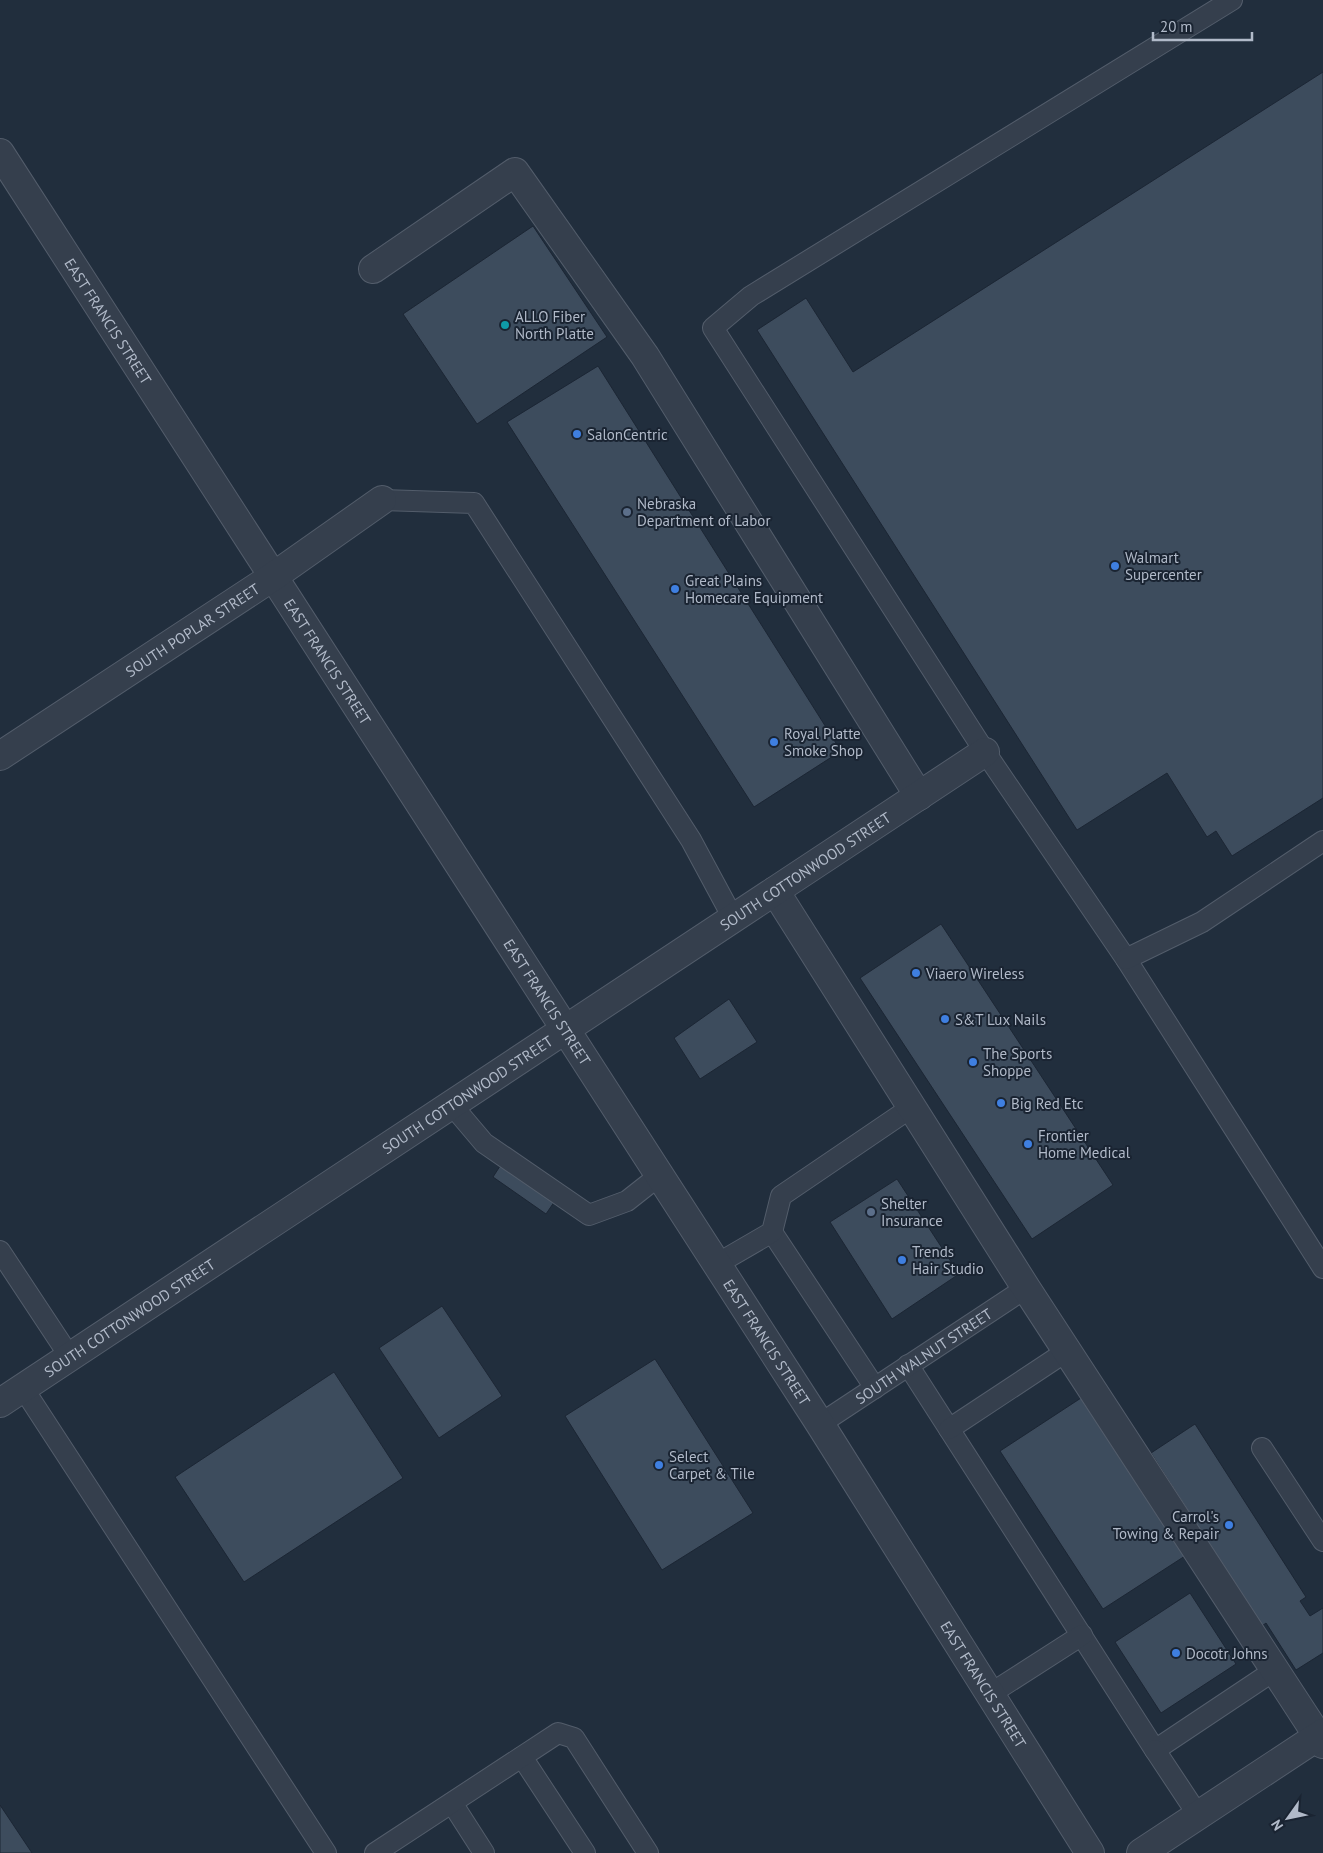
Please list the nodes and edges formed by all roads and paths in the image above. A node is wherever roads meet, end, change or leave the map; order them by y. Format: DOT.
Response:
graph roads {
  1 [pos="1232,0"];
  2 [pos="0,153"];
  3 [pos="373,269"];
  4 [pos="382,500"];
  5 [pos="274,576"];
  6 [pos="985,752"];
  7 [pos="0,756"];
  8 [pos="918,796"];
  9 [pos="1323,841"];
  10 [pos="775,891"];
  11 [pos="733,918"];
  12 [pos="1126,959"];
  13 [pos="566,1029"];
  14 [pos="452,1104"];
  15 [pos="912,1107"];
  16 [pos="660,1175"];
  17 [pos="772,1232"];
  18 [pos="0,1251"];
  19 [pos="717,1264"];
  20 [pos="1323,1268"];
  21 [pos="1026,1288"];
  22 [pos="1067,1351"];
  23 [pos="70,1357"];
  24 [pos="908,1365"];
  25 [pos="23,1388"];
  26 [pos="875,1388"];
  27 [pos="0,1403"];
  28 [pos="820,1424"];
  29 [pos="949,1429"];
  30 [pos="1262,1448"];
  31 [pos="1323,1540"];
  32 [pos="1082,1635"];
  33 [pos="1275,1670"];
  34 [pos="990,1694"];
  35 [pos="1321,1738"];
  36 [pos="1155,1750"];
  37 [pos="522,1757"];
  38 [pos="452,1803"];
  39 [pos="1198,1815"];
  40 [pos="380,1852"];
  41 [pos="326,1853"];
  42 [pos="484,1853"];
  43 [pos="585,1853"];
  44 [pos="648,1853"];
  45 [pos="1090,1853"];
  46 [pos="1141,1853"];
  1 -- 6 [label="lane"];
  2 -- 5 [label="street, EAST FRANCIS STREET"];
  3 -- 8 [label="street"];
  4 -- 5 [label="street, SOUTH POPLAR STREET"];
  4 -- 11 [label="lane"];
  5 -- 7 [label="street, SOUTH POPLAR STREET"];
  5 -- 13 [label="street, EAST FRANCIS STREET"];
  6 -- 8 [label="street, SOUTH COTTONWOOD STREET"];
  6 -- 12 [label="lane"];
  8 -- 10 [label="street, SOUTH COTTONWOOD STREET"];
  9 -- 12 [label="lane"];
  10 -- 11 [label="street, SOUTH COTTONWOOD STREET"];
  10 -- 15 [label="street"];
  11 -- 13 [label="street, SOUTH COTTONWOOD STREET"];
  12 -- 20 [label="lane"];
  13 -- 14 [label="street, SOUTH COTTONWOOD STREET"];
  13 -- 16 [label="street, EAST FRANCIS STREET"];
  14 -- 16 [label="lane"];
  14 -- 23 [label="street, SOUTH COTTONWOOD STREET"];
  15 -- 17 [label="lane"];
  15 -- 21 [label="street"];
  16 -- 19 [label="street, EAST FRANCIS STREET"];
  17 -- 19 [label="lane"];
  17 -- 26 [label="lane"];
  18 -- 23 [label="lane"];
  19 -- 28 [label="street, EAST FRANCIS STREET"];
  21 -- 22 [label="street"];
  21 -- 24 [label="lane, SOUTH WALNUT STREET"];
  22 -- 29 [label="lane"];
  22 -- 33 [label="street"];
  23 -- 25 [label="street, SOUTH COTTONWOOD STREET"];
  24 -- 26 [label="lane, SOUTH WALNUT STREET"];
  24 -- 29 [label="lane"];
  25 -- 27 [label="street, SOUTH COTTONWOOD STREET"];
  25 -- 41 [label="lane"];
  26 -- 28 [label="lane, SOUTH WALNUT STREET"];
  28 -- 34 [label="street, EAST FRANCIS STREET"];
  29 -- 32 [label="lane"];
  30 -- 31 [label="lane"];
  32 -- 34 [label="lane"];
  32 -- 36 [label="lane"];
  33 -- 35 [label="street"];
  33 -- 36 [label="lane"];
  34 -- 45 [label="street, EAST FRANCIS STREET"];
  35 -- 39 [label="street"];
  36 -- 39 [label="lane"];
  37 -- 38 [label="lane"];
  37 -- 43 [label="lane"];
  37 -- 44 [label="lane"];
  38 -- 40 [label="lane"];
  38 -- 42 [label="lane"];
  39 -- 46 [label="street"];
}
